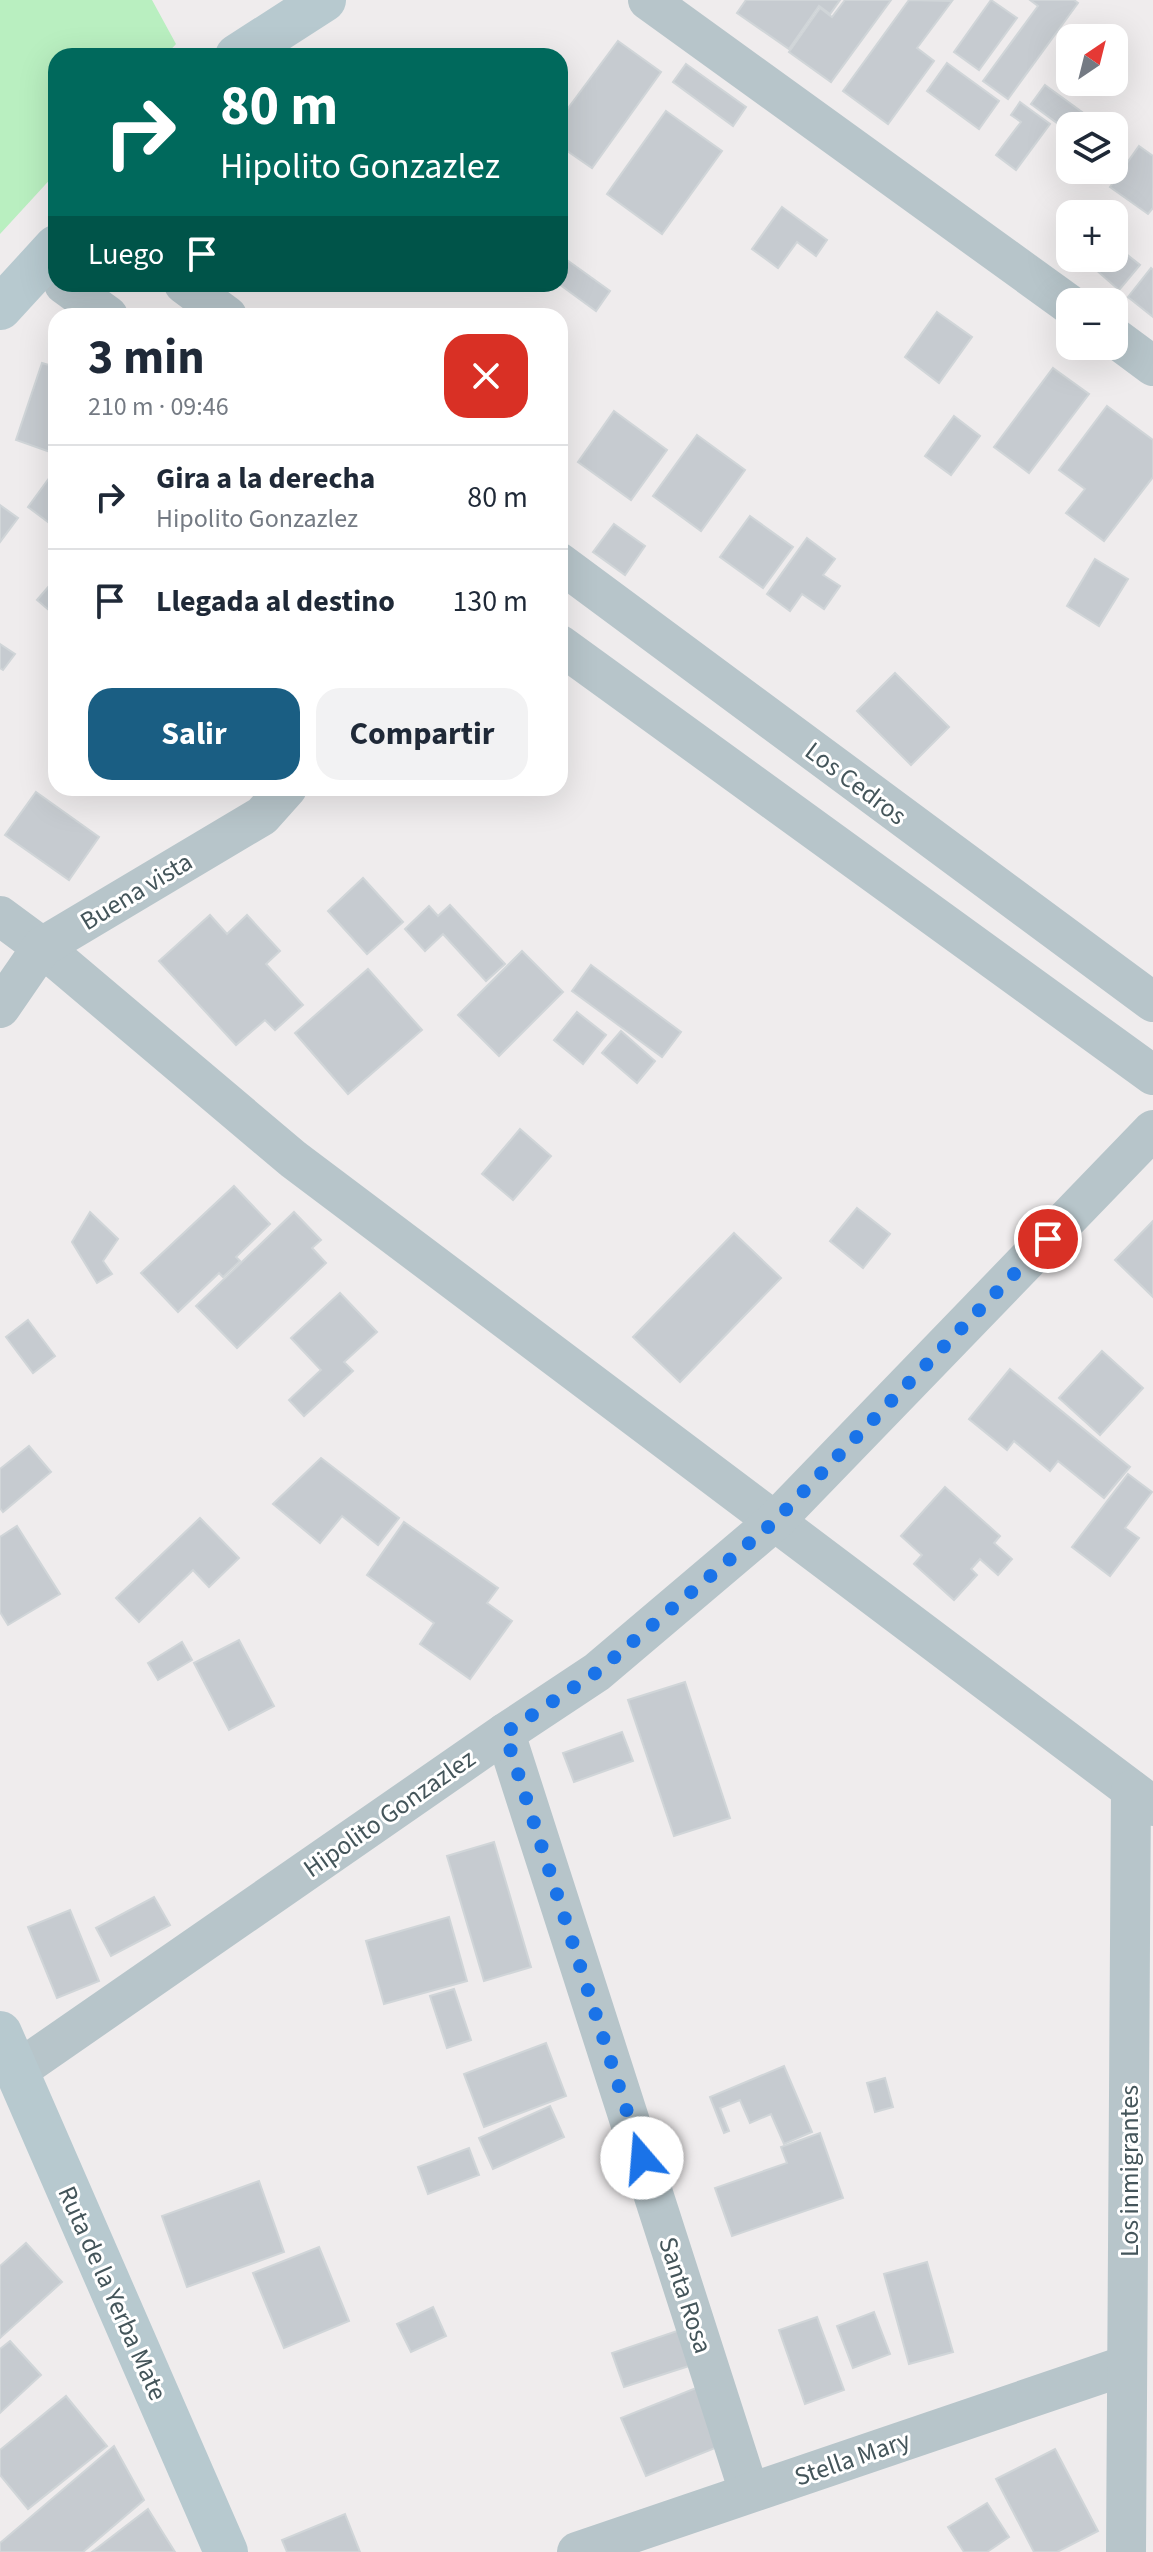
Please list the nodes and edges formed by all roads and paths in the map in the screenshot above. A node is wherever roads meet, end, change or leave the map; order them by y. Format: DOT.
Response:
graph roads {
  1 [pos="324,0"];
  2 [pos="648,0"];
  3 [pos="249,48"];
  4 [pos="48,273"];
  5 [pos="80,292"];
  6 [pos="195,292"];
  7 [pos="1056,295"];
  8 [pos="0,308"];
  9 [pos="99,308"];
  10 [pos="216,308"];
  11 [pos="1128,347"];
  12 [pos="1153,366"];
  13 [pos="568,569"];
  14 [pos="568,651"];
  15 [pos="280,796"];
  16 [pos="0,916"];
  17 [pos="42,947"];
  18 [pos="1153,1002"];
  19 [pos="0,1008"];
  20 [pos="1153,1075"];
  21 [pos="1153,1130"];
  22 [pos="774,1522"];
  23 [pos="505,1733"];
  24 [pos="1142,1798"];
  25 [pos="8,2052"];
  26 [pos="1127,2365"];
  27 [pos="749,2492"];
  28 [pos="226,2552"];
  29 [pos="577,2552"];
  30 [pos="1126,2552"];
  1 -- 3 [label="main road"];
  2 -- 7 [label="street"];
  4 -- 8 [label="main road"];
  5 -- 9 [label="street"];
  6 -- 10 [label="street"];
  11 -- 12 [label="street"];
  13 -- 18 [label="street, Los Cedros"];
  14 -- 20 [label="street"];
  15 -- 17 [label="street, Buena vista"];
  16 -- 17 [label="street"];
  17 -- 19 [label="street, Buena vista"];
  17 -- 22 [label="street"];
  21 -- 22 [label="street, Hipolito Gonzazlez"];
  22 -- 23 [label="street, Hipolito Gonzazlez"];
  22 -- 24 [label="street"];
  23 -- 25 [label="street, Hipolito Gonzazlez"];
  23 -- 27 [label="street, Santa Rosa"];
  24 -- 26 [label="street, Los inmigrantes"];
  25 -- 28 [label="main road, Ruta de la Yerba Mate"];
  26 -- 27 [label="street, Stella Mary"];
  26 -- 30 [label="street, Los inmigrantes"];
  27 -- 29 [label="street, Stella Mary"];
}
